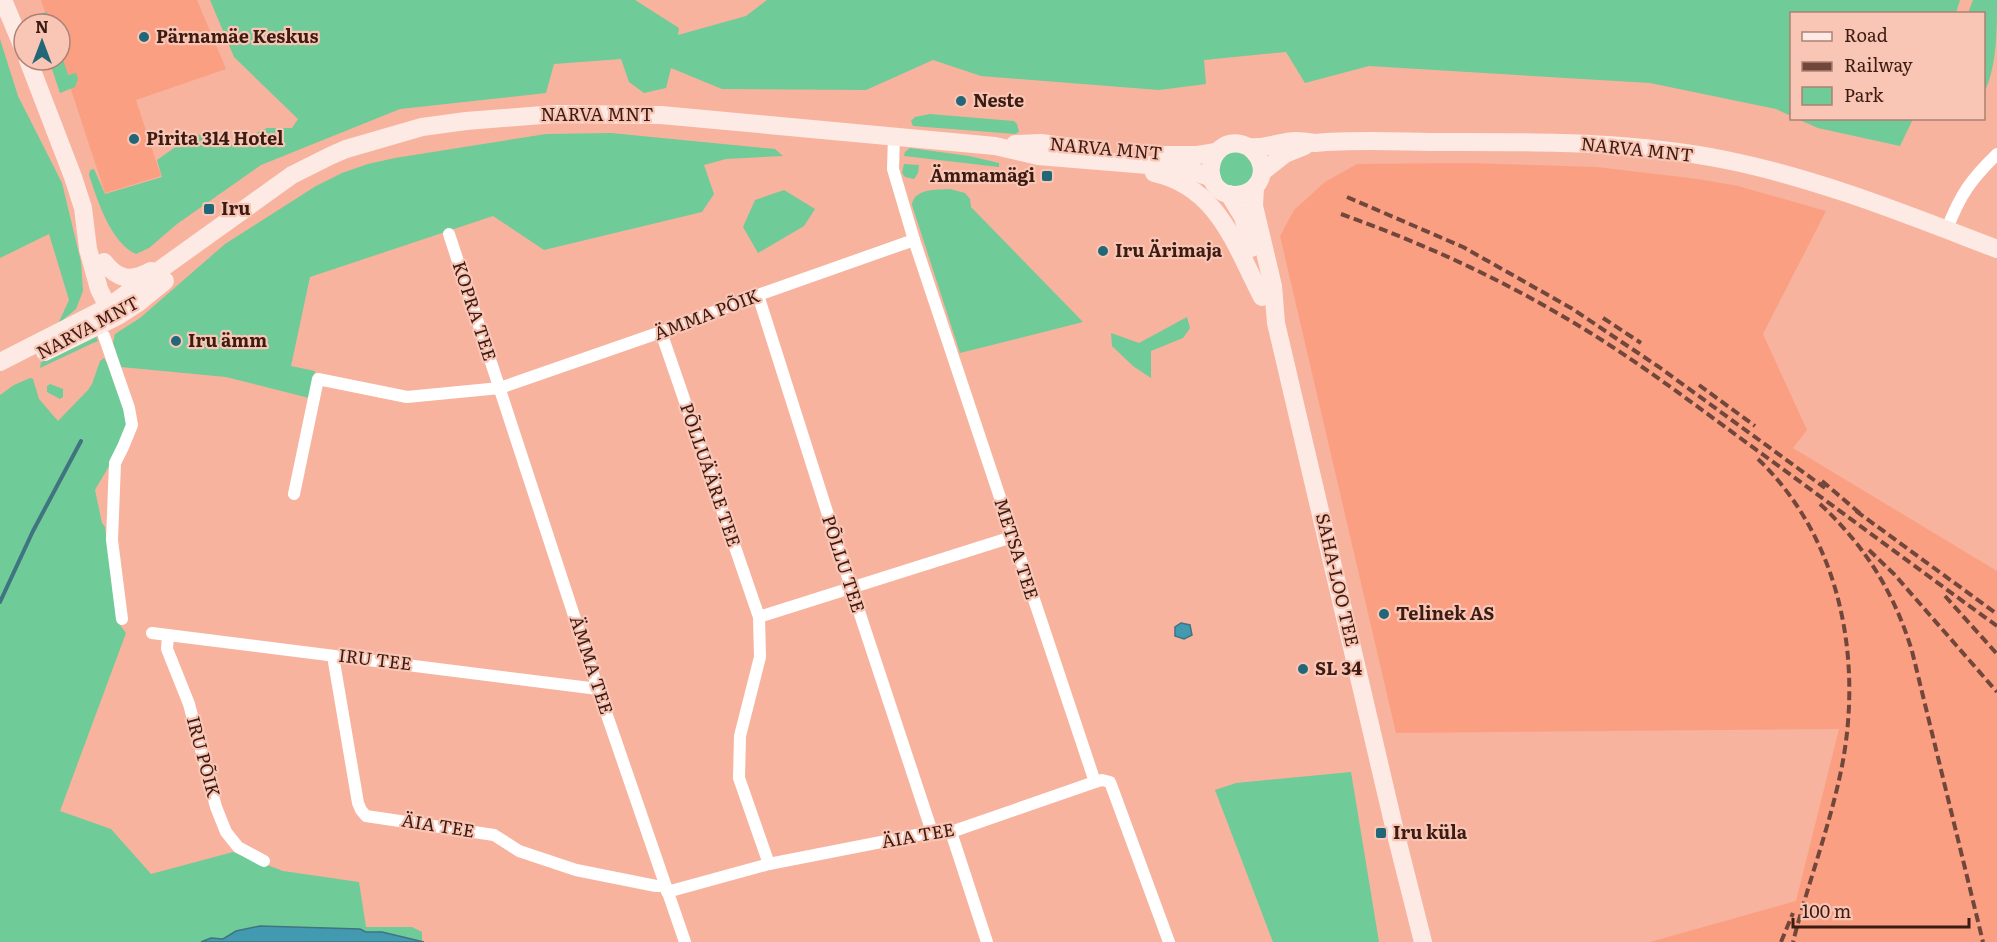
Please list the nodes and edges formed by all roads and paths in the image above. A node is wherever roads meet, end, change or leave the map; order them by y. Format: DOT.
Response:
graph roads {
  1 [pos="3,0"];
  2 [pos="12,16"];
  3 [pos="33,72"];
  4 [pos="894,136"];
  5 [pos="1315,143"];
  6 [pos="995,146"];
  7 [pos="1249,147"];
  8 [pos="1216,152"];
  9 [pos="1997,154"];
  10 [pos="1088,161"];
  11 [pos="1212,178"];
  12 [pos="1258,179"];
  13 [pos="1229,194"];
  14 [pos="82,208"];
  15 [pos="224,225"];
  16 [pos="1947,229"];
  17 [pos="449,234"];
  18 [pos="914,240"];
  19 [pos="88,249"];
  20 [pos="1997,249"];
  21 [pos="177,258"];
  22 [pos="104,262"];
  23 [pos="758,295"];
  24 [pos="1262,297"];
  25 [pos="105,322"];
  26 [pos="1276,323"];
  27 [pos="60,331"];
  28 [pos="662,332"];
  29 [pos="0,362"];
  30 [pos="0,373"];
  31 [pos="500,388"];
  32 [pos="294,494"];
  33 [pos="1012,537"];
  34 [pos="851,587"];
  35 [pos="759,617"];
  36 [pos="122,619"];
  37 [pos="152,633"];
  38 [pos="168,635"];
  39 [pos="333,656"];
  40 [pos="598,689"];
  41 [pos="1095,782"];
  42 [pos="932,832"];
  43 [pos="951,832"];
  44 [pos="264,861"];
  45 [pos="769,864"];
  46 [pos="666,889"];
  47 [pos="685,942"];
  48 [pos="987,942"];
  49 [pos="1169,942"];
  50 [pos="1423,942"];
  1 -- 2 [label="main road"];
  3 -- 14 [label="main road"];
  4 -- 6 [label="main road, NARVA MNT"];
  4 -- 15 [label="main road, NARVA MNT"];
  4 -- 18 [label="street, METSA TEE"];
  5 -- 7 [label="main road, NARVA MNT"];
  5 -- 12 [label="main road, NARVA MNT"];
  5 -- 16 [label="main road, NARVA MNT"];
  6 -- 8 [label="main road, NARVA MNT"];
  6 -- 10 [label="main road, NARVA MNT"];
  7 -- 8 [label="main road, NARVA MNT"];
  7 -- 12 [label="main road"];
  8 -- 11 [label="main road"];
  9 -- 16 [label="street"];
  10 -- 11 [label="main road, NARVA MNT"];
  10 -- 24 [label="main road"];
  11 -- 13 [label="main road, NARVA MNT"];
  12 -- 13 [label="main road, NARVA MNT"];
  12 -- 26 [label="main road, SAHA-LOO TEE"];
  13 -- 24 [label="main road, SAHA-LOO TEE"];
  14 -- 19 [label="main road"];
  14 -- 22 [label="main road"];
  15 -- 21 [label="main road, NARVA MNT"];
  15 -- 25 [label="main road, NARVA MNT"];
  16 -- 20 [label="main road, NARVA MNT"];
  17 -- 31 [label="street, KOPRA TEE"];
  18 -- 23 [label="street, ÄMMA PÕIK"];
  18 -- 33 [label="street, METSA TEE"];
  19 -- 25 [label="main road"];
  19 -- 27 [label="main road"];
  21 -- 22 [label="main road"];
  21 -- 25 [label="main road, NARVA MNT"];
  22 -- 25 [label="main road"];
  23 -- 28 [label="street, ÄMMA PÕIK"];
  23 -- 34 [label="street, PÕLLU TEE"];
  24 -- 26 [label="main road, SAHA-LOO TEE"];
  25 -- 27 [label="main road, NARVA MNT"];
  25 -- 30 [label="main road, NARVA MNT"];
  25 -- 36 [label="street"];
  26 -- 50 [label="main road, SAHA-LOO TEE"];
  27 -- 29 [label="main road, NARVA MNT"];
  28 -- 31 [label="street, ÄMMA PÕIK"];
  28 -- 35 [label="street, PÕLLUÄÄRE TEE"];
  31 -- 32 [label="street, ÄMMA PÕIK"];
  31 -- 40 [label="street, ÄMMA TEE"];
  33 -- 34 [label="street"];
  33 -- 41 [label="street, METSA TEE"];
  34 -- 35 [label="street"];
  34 -- 42 [label="street, PÕLLU TEE"];
  35 -- 45 [label="street, PÕLLUÄÄRE TEE"];
  37 -- 38 [label="street, IRU TEE"];
  38 -- 39 [label="street, IRU TEE"];
  38 -- 44 [label="street, IRU PÕIK"];
  39 -- 40 [label="street, IRU TEE"];
  39 -- 46 [label="street, ÄIA TEE"];
  40 -- 46 [label="street, ÄMMA TEE"];
  41 -- 43 [label="street, ÄIA TEE"];
  41 -- 49 [label="street"];
  42 -- 43 [label="street, ÄIA TEE"];
  42 -- 45 [label="street, ÄIA TEE"];
  43 -- 48 [label="street"];
  45 -- 46 [label="street, ÄIA TEE"];
  46 -- 47 [label="street, ÄMMA TEE"];
}
